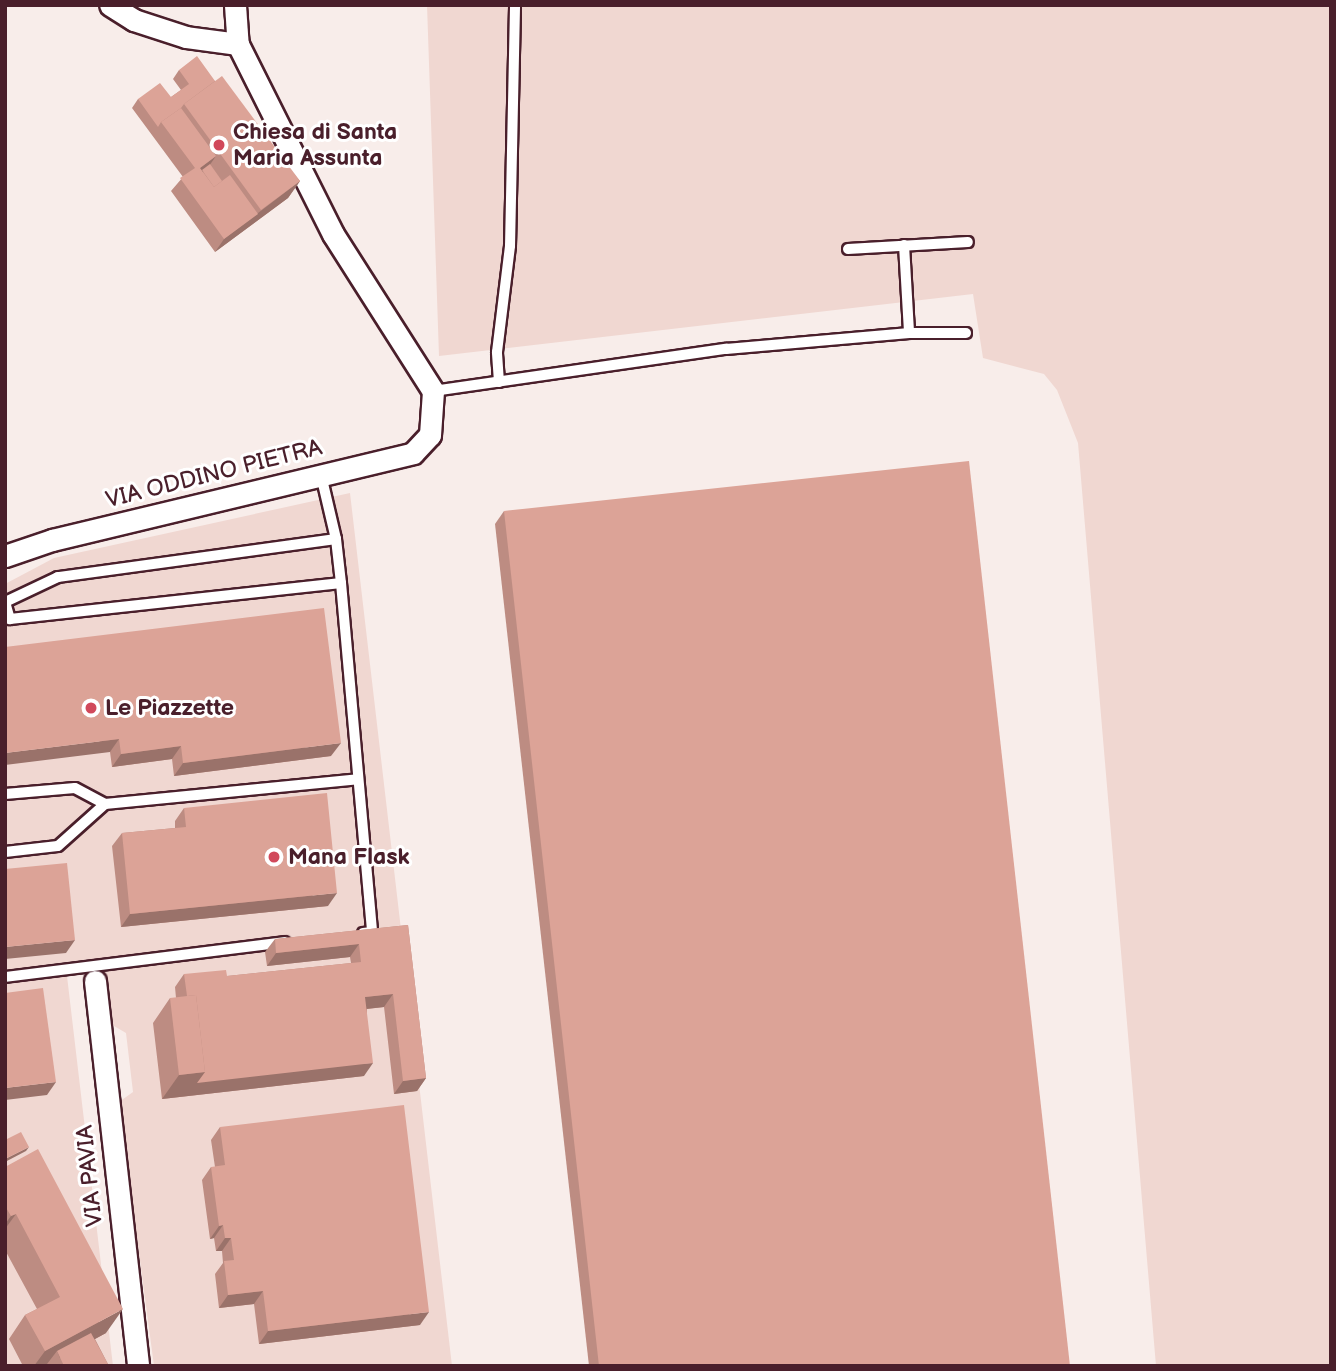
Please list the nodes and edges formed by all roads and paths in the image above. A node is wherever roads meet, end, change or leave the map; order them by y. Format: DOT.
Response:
graph roads {
  1 [pos="110,5"];
  2 [pos="235,5"];
  3 [pos="515,5"];
  4 [pos="238,44"];
  5 [pos="968,242"];
  6 [pos="904,246"];
  7 [pos="848,249"];
  8 [pos="909,333"];
  9 [pos="966,333"];
  10 [pos="499,382"];
  11 [pos="433,391"];
  12 [pos="321,475"];
  13 [pos="336,539"];
  14 [pos="5,556"];
  15 [pos="341,583"];
  16 [pos="358,779"];
  17 [pos="5,794"];
  18 [pos="105,804"];
  19 [pos="5,852"];
  20 [pos="346,935"];
  21 [pos="293,942"];
  22 [pos="5,977"];
  23 [pos="95,981"];
  24 [pos="138,1366"];
  1 -- 4 [label="street"];
  2 -- 4 [label="street"];
  3 -- 10 [label="lane"];
  4 -- 11 [label="street"];
  5 -- 6 [label="lane"];
  6 -- 7 [label="lane"];
  6 -- 8 [label="lane"];
  8 -- 9 [label="lane"];
  8 -- 10 [label="lane"];
  10 -- 11 [label="lane"];
  11 -- 12 [label="street, VIA ODDINO PIETRA"];
  12 -- 13 [label="lane"];
  12 -- 14 [label="street, VIA ODDINO PIETRA"];
  13 -- 15 [label="lane"];
  13 -- 15 [label="lane"];
  15 -- 16 [label="lane"];
  16 -- 18 [label="lane"];
  16 -- 20 [label="lane"];
  17 -- 18 [label="lane"];
  18 -- 19 [label="lane"];
  21 -- 22 [label="lane"];
  23 -- 24 [label="street, VIA PAVIA"];
}
